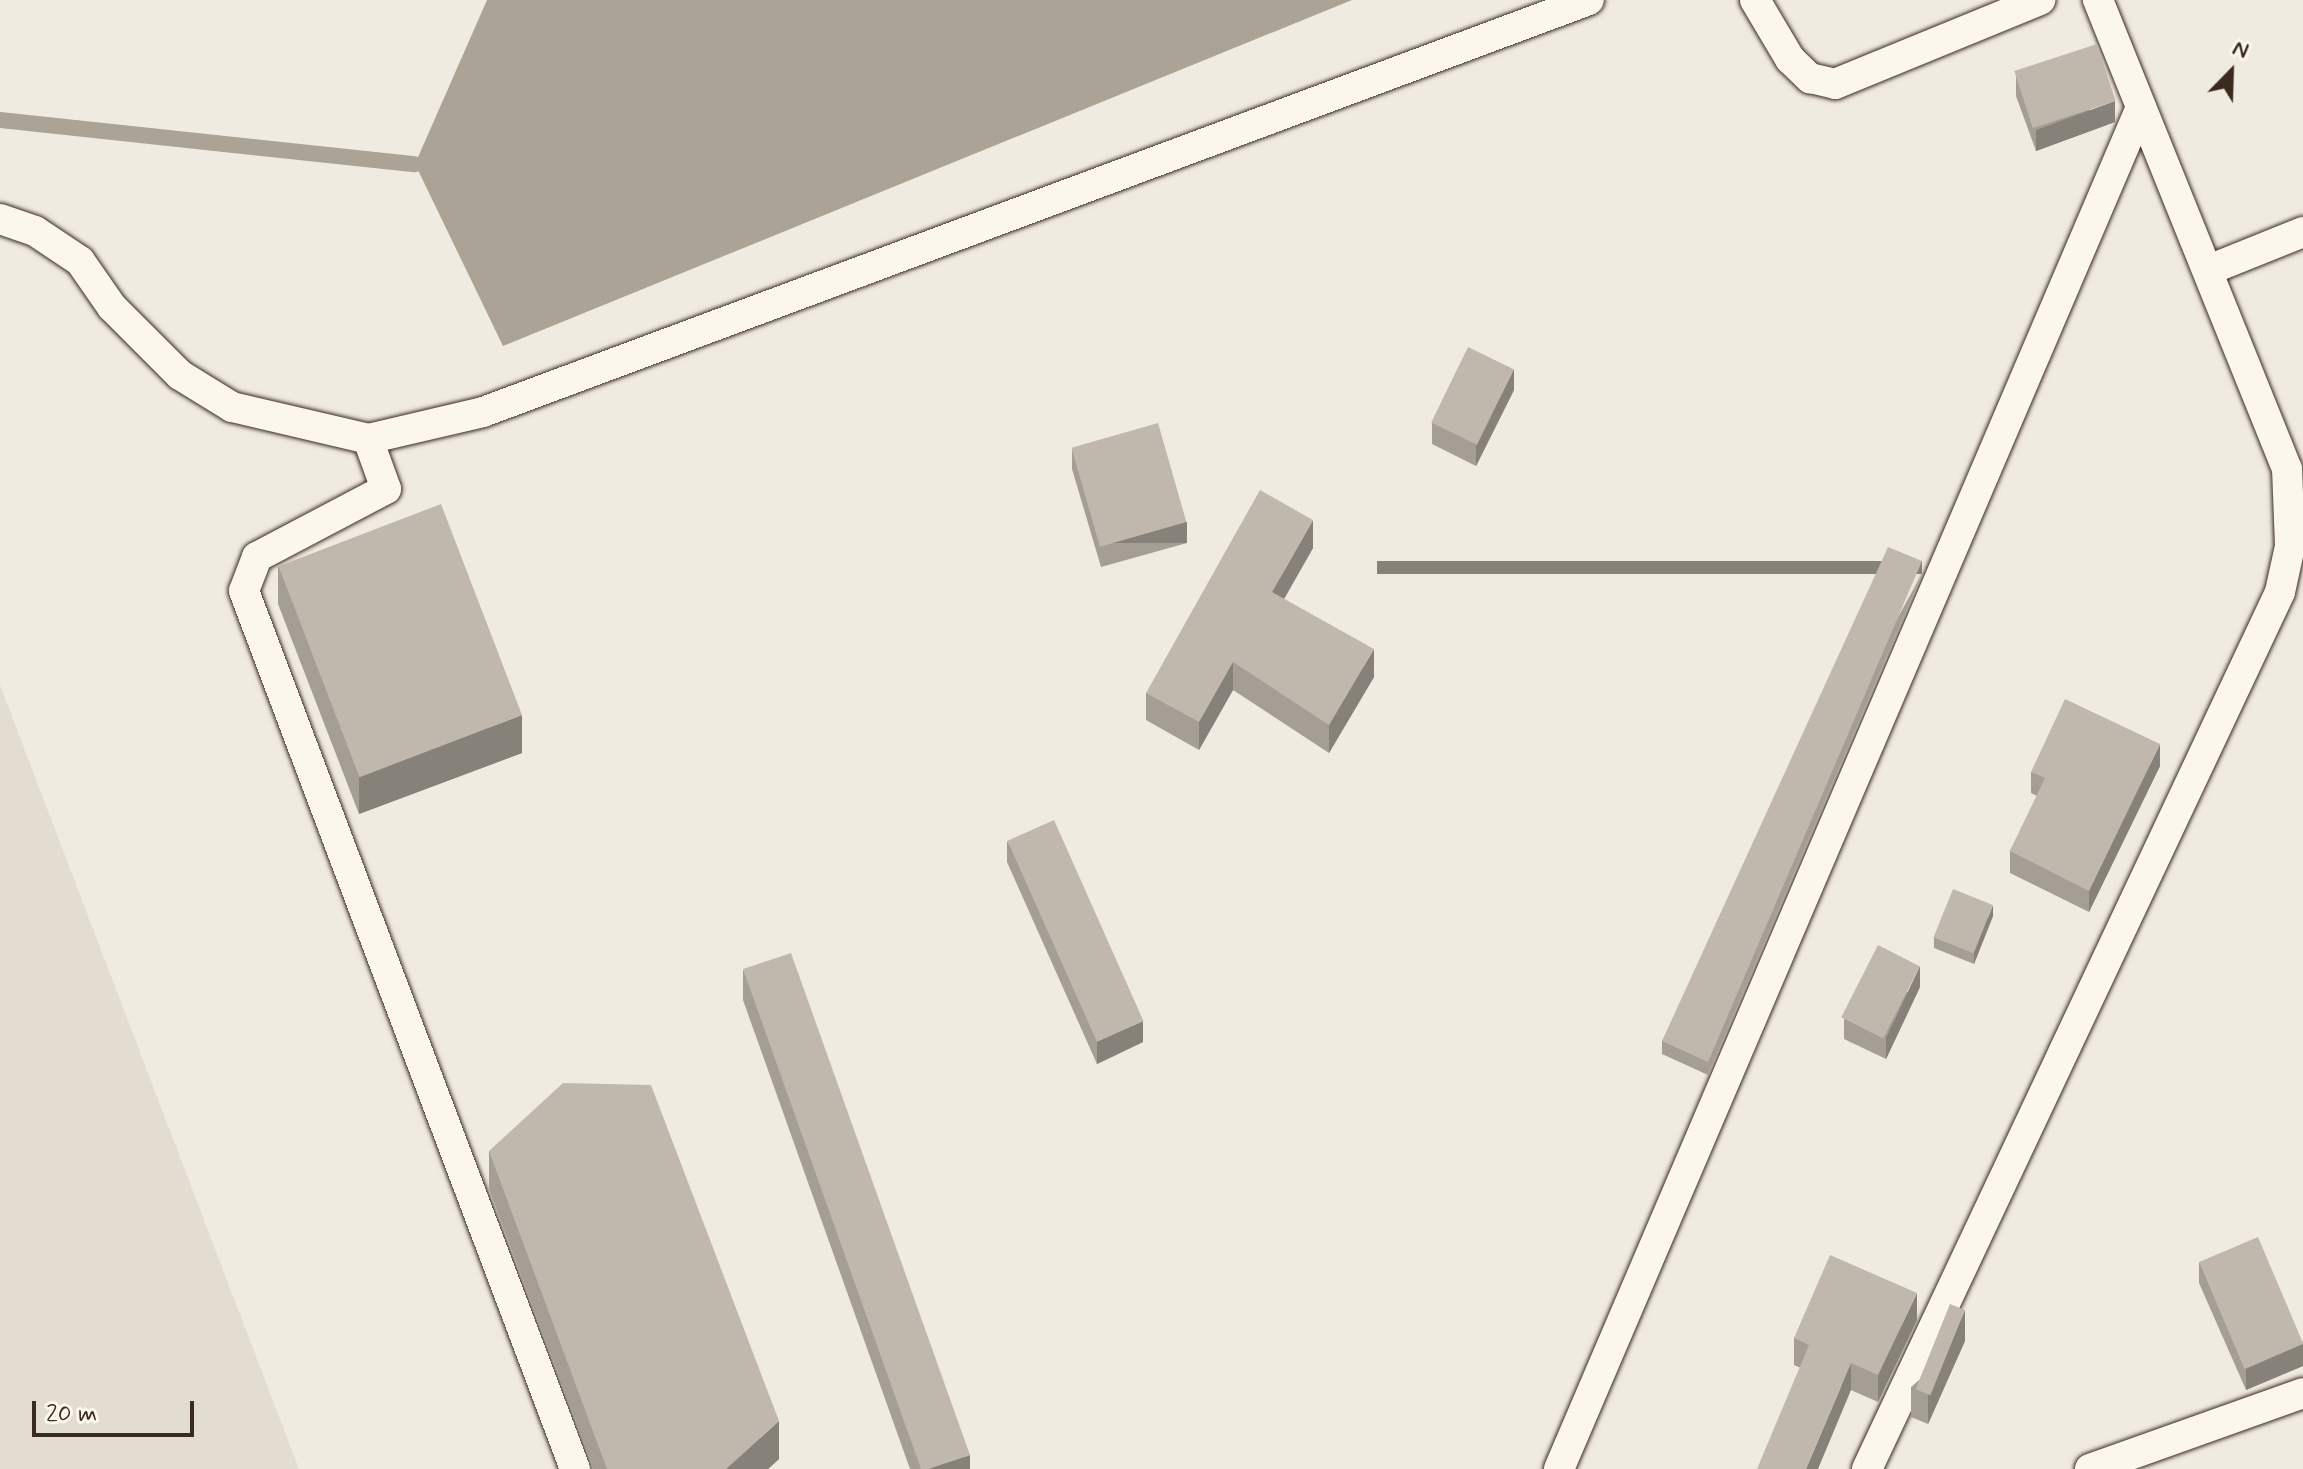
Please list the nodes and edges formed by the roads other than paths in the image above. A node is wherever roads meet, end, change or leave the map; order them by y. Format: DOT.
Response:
graph roads {
  1 [pos="1589,0"];
  2 [pos="1755,0"];
  3 [pos="2040,0"];
  4 [pos="2098,0"];
  5 [pos="2141,107"];
  6 [pos="0,219"];
  7 [pos="2303,232"];
  8 [pos="2211,269"];
  9 [pos="368,439"];
  10 [pos="2303,1393"];
  11 [pos="575,1469"];
  12 [pos="1559,1469"];
  13 [pos="1867,1469"];
  14 [pos="2090,1469"];
  1 -- 9 [label="lane"];
  2 -- 3 [label="lane"];
  4 -- 5 [label="lane"];
  5 -- 8 [label="lane"];
  5 -- 12 [label="lane"];
  6 -- 9 [label="lane"];
  7 -- 8 [label="lane"];
  8 -- 13 [label="lane"];
  9 -- 11 [label="lane"];
  10 -- 14 [label="lane"];
}
